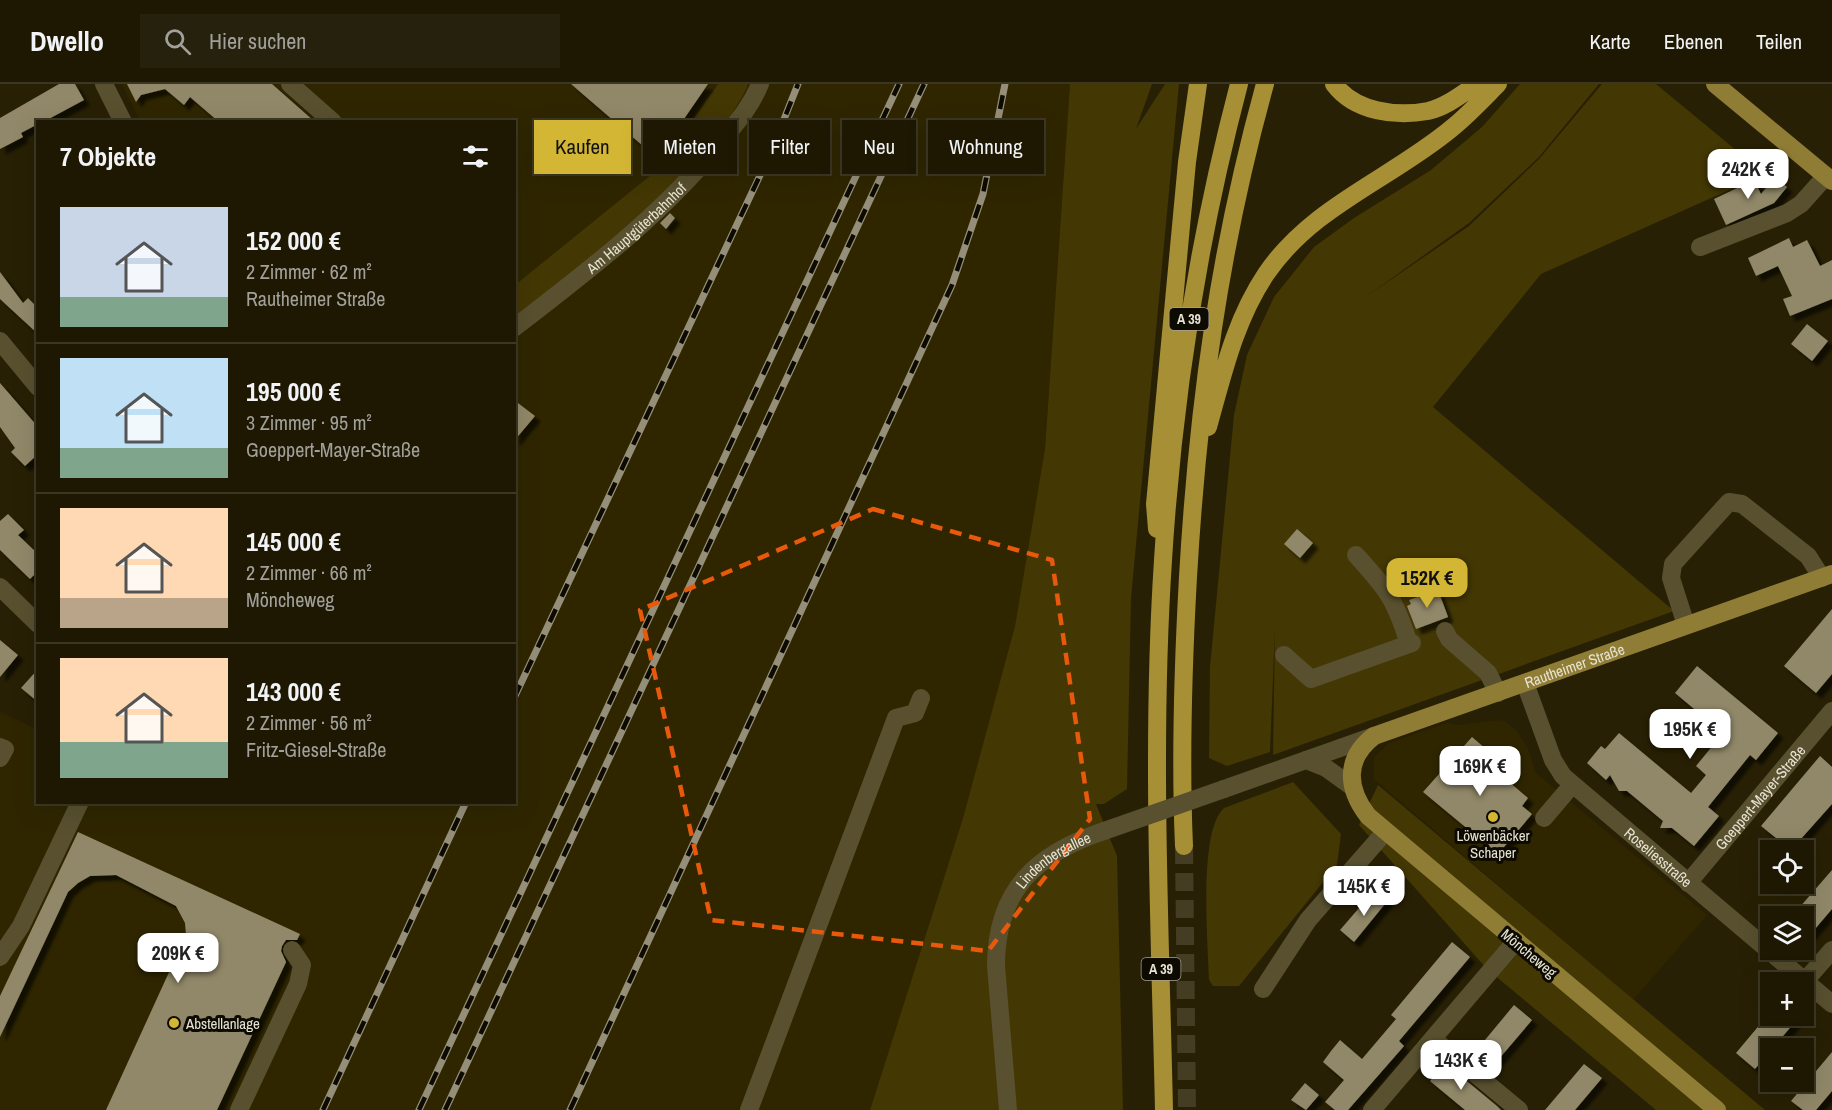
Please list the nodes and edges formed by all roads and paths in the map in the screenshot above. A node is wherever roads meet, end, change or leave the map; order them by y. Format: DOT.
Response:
graph roads {
  1 [pos="104,84"];
  2 [pos="291,84"];
  3 [pos="760,84"];
  4 [pos="1198,84"];
  5 [pos="1239,84"];
  6 [pos="1265,84"];
  7 [pos="1334,84"];
  8 [pos="1477,84"];
  9 [pos="1498,84"];
  10 [pos="1715,84"];
  11 [pos="122,120"];
  12 [pos="331,120"];
  13 [pos="1829,178"];
  14 [pos="1700,247"];
  15 [pos="516,326"];
  16 [pos="1,343"];
  17 [pos="36,385"];
  18 [pos="1195,471"];
  19 [pos="1356,555"];
  20 [pos="1163,557"];
  21 [pos="1827,576"];
  22 [pos="0,587"];
  23 [pos="36,622"];
  24 [pos="1686,625"];
  25 [pos="1445,631"];
  26 [pos="1284,655"];
  27 [pos="1525,683"];
  28 [pos="1498,693"];
  29 [pos="921,698"];
  30 [pos="1832,711"];
  31 [pos="1374,736"];
  32 [pos="0,747"];
  33 [pos="0,758"];
  34 [pos="1306,760"];
  35 [pos="1572,785"];
  36 [pos="1352,786"];
  37 [pos="79,804"];
  38 [pos="1544,818"];
  39 [pos="1385,832"];
  40 [pos="1184,846"];
  41 [pos="1688,883"];
  42 [pos="1515,942"];
  43 [pos="292,950"];
  44 [pos="1832,950"];
  45 [pos="0,957"];
  46 [pos="1794,972"];
  47 [pos="1813,972"];
  48 [pos="1263,989"];
  49 [pos="1814,989"];
  50 [pos="1832,1004"];
  51 [pos="1433,1039"];
  52 [pos="239,1110"];
  53 [pos="749,1110"];
  54 [pos="1008,1110"];
  55 [pos="1164,1110"];
  56 [pos="1372,1110"];
  57 [pos="1519,1110"];
  58 [pos="1717,1110"];
  1 -- 11 [label="street"];
  2 -- 12 [label="street"];
  3 -- 15 [label="street, Am Hauptgüterbahnhof"];
  4 -- 20 [label="highway"];
  5 -- 20 [label="highway, A 39"];
  6 -- 18 [label="highway, A 39"];
  7 -- 8 [label="highway"];
  9 -- 18 [label="highway"];
  10 -- 13 [label="main road"];
  13 -- 14 [label="street"];
  16 -- 17 [label="street"];
  18 -- 40 [label="highway, A 39"];
  19 -- 26 [label="street"];
  20 -- 55 [label="highway, A 39"];
  21 -- 24 [label="main road, Rautheimer Straße"];
  21 -- 24 [label="street"];
  22 -- 23 [label="street"];
  24 -- 27 [label="main road, Rautheimer Straße"];
  25 -- 28 [label="street"];
  27 -- 28 [label="main road, Rautheimer Straße"];
  27 -- 35 [label="street, Roseliesstraße"];
  28 -- 31 [label="main road, Rautheimer Straße"];
  29 -- 53 [label="street"];
  30 -- 41 [label="street, Goeppert-Mayer-Straße"];
  31 -- 34 [label="street, Lindenbergallee"];
  31 -- 36 [label="main road"];
  32 -- 33 [label="street"];
  34 -- 36 [label="street"];
  34 -- 54 [label="street, Lindenbergallee, bridge"];
  35 -- 38 [label="street"];
  35 -- 41 [label="street, Roseliesstraße"];
  36 -- 39 [label="main road, Möncheweg"];
  37 -- 45 [label="street"];
  39 -- 42 [label="main road, Möncheweg"];
  39 -- 48 [label="street"];
  41 -- 46 [label="street, Roseliesstraße"];
  42 -- 51 [label="street"];
  42 -- 58 [label="main road, Möncheweg"];
  43 -- 52 [label="street"];
  44 -- 47 [label="street"];
  49 -- 50 [label="street, Roseliesstraße"];
  51 -- 56 [label="street"];
  51 -- 57 [label="street"];
}
